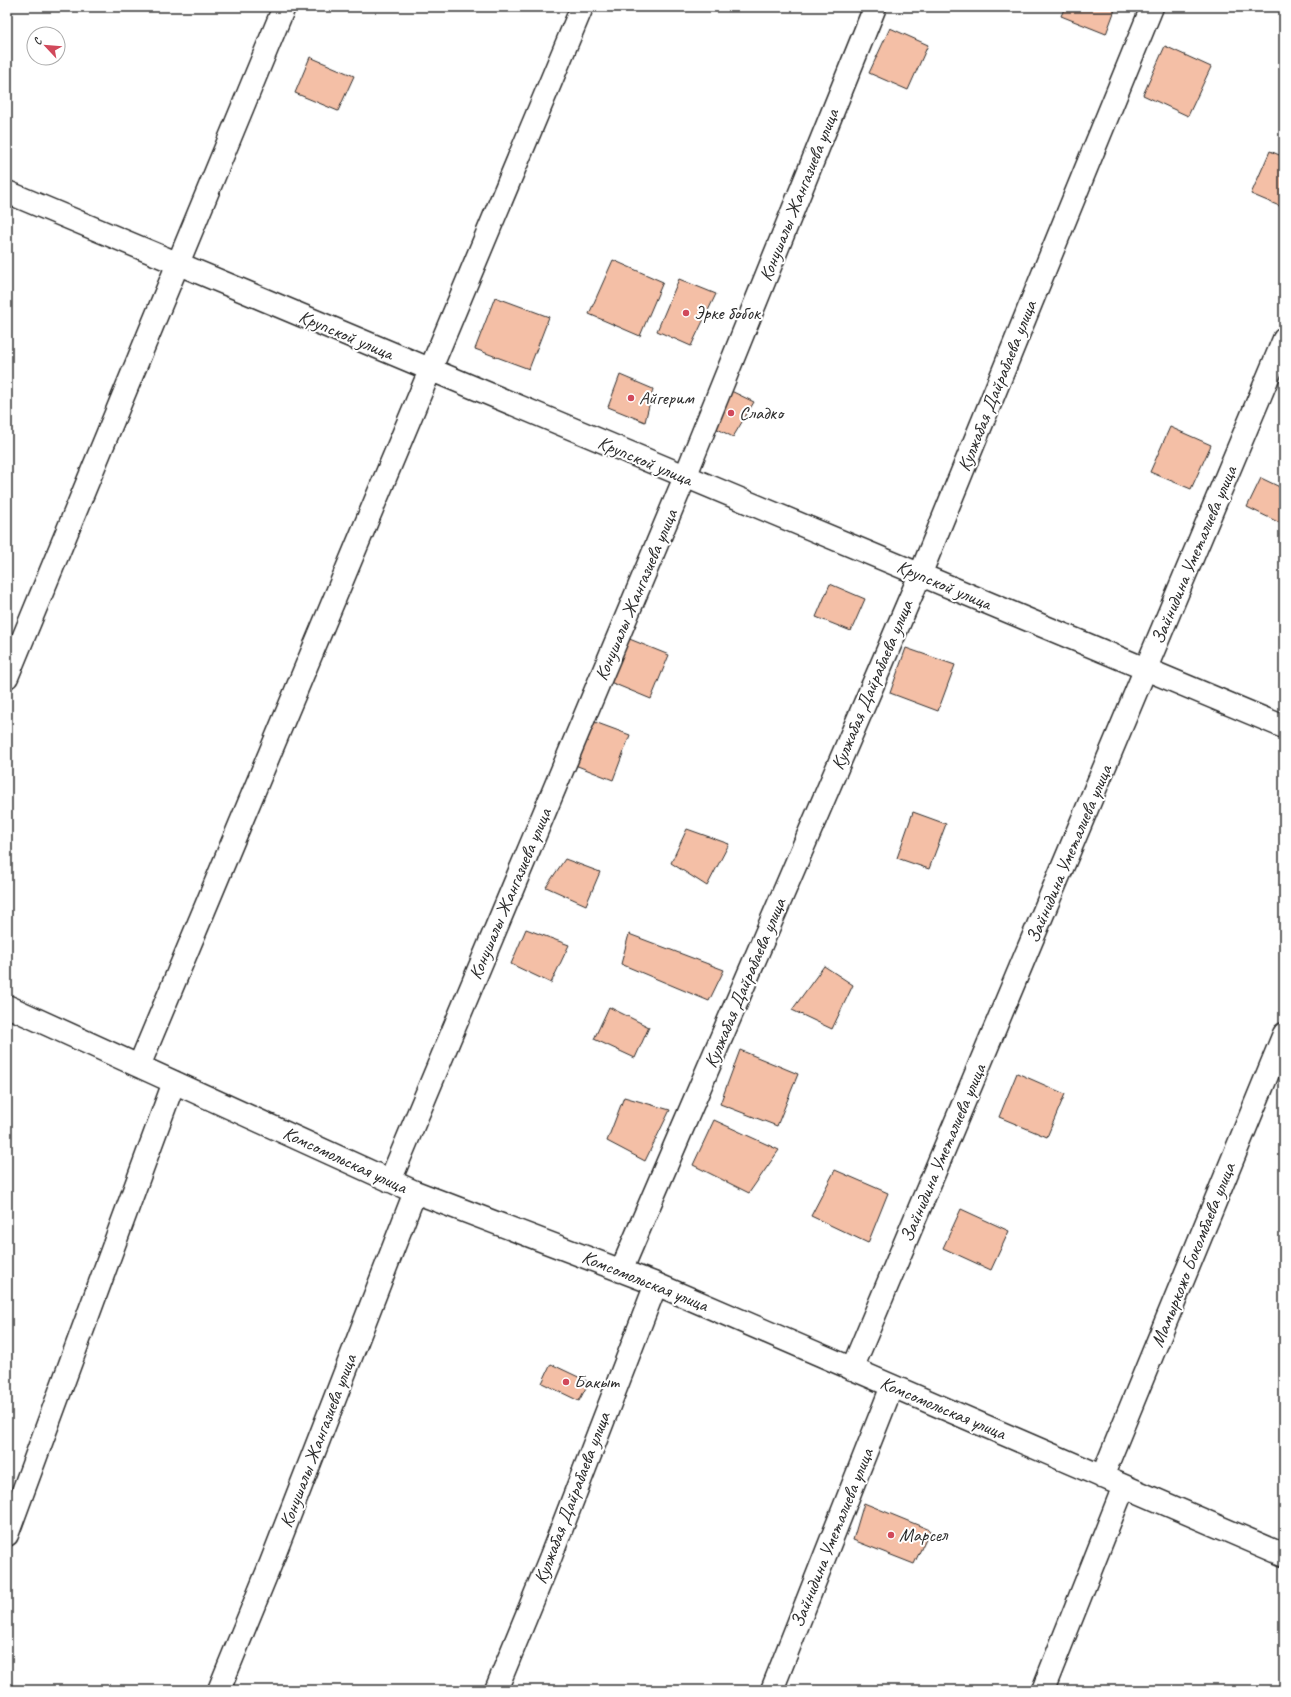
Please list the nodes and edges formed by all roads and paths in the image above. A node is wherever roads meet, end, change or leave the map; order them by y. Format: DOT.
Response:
graph roads {
  1 [pos="284,7"];
  2 [pos="582,7"];
  3 [pos="875,7"];
  4 [pos="1152,7"];
  5 [pos="7,192"];
  6 [pos="177,264"];
  7 [pos="1284,339"];
  8 [pos="429,370"];
  9 [pos="685,477"];
  10 [pos="920,575"];
  11 [pos="1146,670"];
  12 [pos="7,676"];
  13 [pos="1284,727"];
  14 [pos="7,1006"];
  15 [pos="1284,1034"];
  16 [pos="139,1066"];
  17 [pos="174,1082"];
  18 [pos="390,1181"];
  19 [pos="415,1192"];
  20 [pos="621,1271"];
  21 [pos="656,1284"];
  22 [pos="852,1369"];
  23 [pos="892,1386"];
  24 [pos="1102,1477"];
  25 [pos="1124,1486"];
  26 [pos="7,1535"];
  27 [pos="1284,1555"];
  28 [pos="219,1690"];
  29 [pos="496,1690"];
  30 [pos="772,1690"];
  31 [pos="1043,1690"];
  1 -- 6 [label="street"];
  2 -- 8 [label="street"];
  3 -- 9 [label="street, Конушалы Жангазиева улица"];
  4 -- 10 [label="street, Кулжабая Дайрабаева улица"];
  5 -- 6 [label="street, Крупской улица"];
  6 -- 8 [label="street, Крупской улица"];
  6 -- 12 [label="street"];
  7 -- 11 [label="street, Зайнидина Уметалиева улица"];
  8 -- 9 [label="street, Крупской улица"];
  8 -- 16 [label="street"];
  9 -- 10 [label="street, Крупской улица"];
  9 -- 18 [label="street, Конушалы Жангазиева улица"];
  10 -- 11 [label="street, Крупской улица"];
  10 -- 20 [label="street, Кулжабая Дайрабаева улица"];
  11 -- 13 [label="street, Крупской улица"];
  11 -- 22 [label="street, Зайнидина Уметалиева улица"];
  14 -- 16 [label="street, Комсомольская улица"];
  15 -- 24 [label="street, Мамыркожо Бокомбаева улица"];
  16 -- 17 [label="street, Комсомольская улица"];
  17 -- 18 [label="street, Комсомольская улица"];
  17 -- 26 [label="street"];
  18 -- 19 [label="street, Комсомольская улица"];
  19 -- 20 [label="street, Комсомольская улица"];
  19 -- 28 [label="street, Конушалы Жангазиева улица"];
  20 -- 21 [label="street, Комсомольская улица"];
  21 -- 22 [label="street, Комсомольская улица"];
  21 -- 29 [label="street, Кулжабая Дайрабаева улица"];
  22 -- 23 [label="street, Комсомольская улица"];
  23 -- 24 [label="street, Комсомольская улица"];
  23 -- 30 [label="street, Зайнидина Уметалиева улица"];
  24 -- 25 [label="street, Комсомольская улица"];
  25 -- 27 [label="street, Комсомольская улица"];
  25 -- 31 [label="street"];
}
